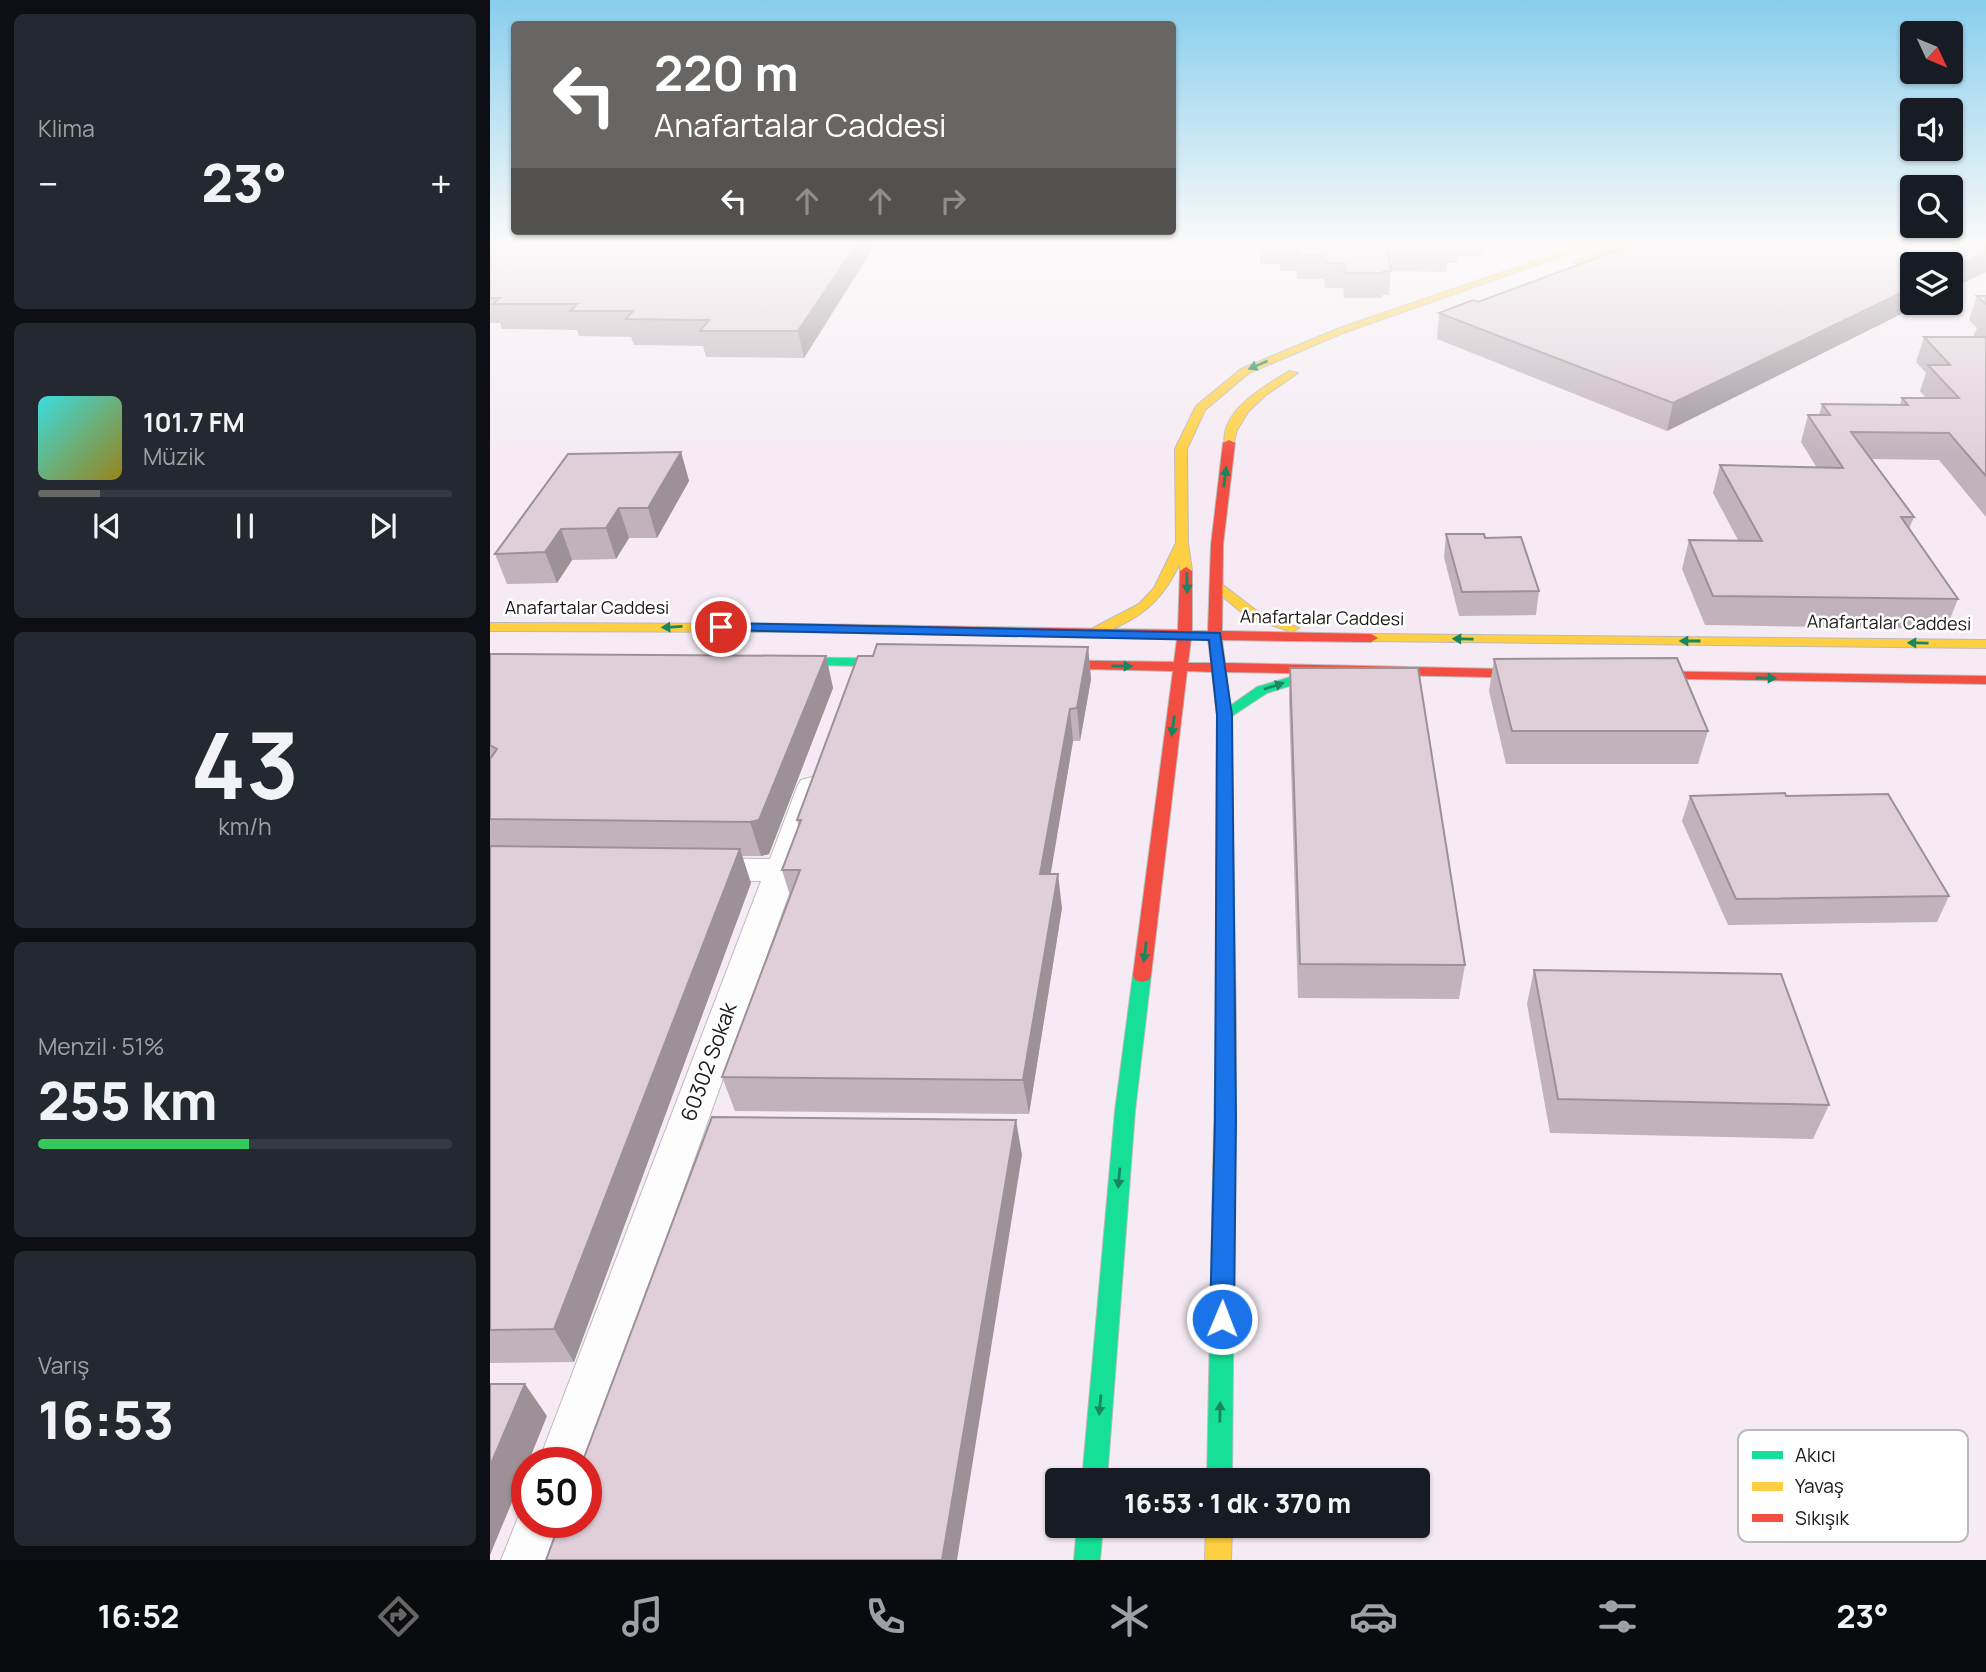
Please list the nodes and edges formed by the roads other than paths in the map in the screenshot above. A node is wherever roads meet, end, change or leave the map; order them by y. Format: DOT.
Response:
graph roads {
  1 [pos="1387,315"];
  2 [pos="1308,366"];
  3 [pos="1182,543"];
  4 [pos="1215,583"];
  5 [pos="490,627"];
  6 [pos="1095,633"];
  7 [pos="1185,634"];
  8 [pos="1215,636"];
  9 [pos="1339,637"];
  10 [pos="1986,644"];
  11 [pos="764,661"];
  12 [pos="859,662"];
  13 [pos="929,663"];
  14 [pos="1027,664"];
  15 [pos="1181,666"];
  16 [pos="1220,668"];
  17 [pos="1330,669"];
  18 [pos="1566,674"];
  19 [pos="1622,675"];
  20 [pos="1986,680"];
  21 [pos="844,701"];
  22 [pos="1224,715"];
  23 [pos="825,753"];
  24 [pos="683,869"];
  25 [pos="780,870"];
  26 [pos="568,1447"];
  27 [pos="1095,1468"];
  28 [pos="1219,1468"];
  29 [pos="534,1538"];
  30 [pos="1089,1538"];
  31 [pos="1219,1538"];
  32 [pos="526,1560"];
  33 [pos="1087,1560"];
  34 [pos="1218,1560"];
  1 -- 3 [label="main road, one-way"];
  4 -- 2 [label="main road, one-way"];
  3 -- 6 [label="main road"];
  3 -- 7 [label="main road, one-way"];
  4 -- 8 [label="main road"];
  4 -- 9 [label="main road"];
  6 -- 5 [label="main road, Anafartalar Caddesi, one-way"];
  6 -- 7 [label="main road, Anafartalar Caddesi"];
  7 -- 8 [label="main road, Anafartalar Caddesi"];
  7 -- 15 [label="main road"];
  8 -- 9 [label="main road, Anafartalar Caddesi"];
  8 -- 16 [label="main road"];
  10 -- 9 [label="main road, Anafartalar Caddesi, one-way"];
  11 -- 12 [label="main road"];
  12 -- 13 [label="main road"];
  12 -- 21 [label="street"];
  14 -- 15 [label="main road, one-way"];
  15 -- 16 [label="main road"];
  15 -- 27 [label="main road, one-way"];
  16 -- 17 [label="main road"];
  16 -- 22 [label="main road"];
  17 -- 18 [label="main road"];
  22 -- 17 [label="main road, one-way"];
  19 -- 20 [label="main road, one-way"];
  28 -- 22 [label="main road, one-way"];
  23 -- 25 [label="street, 60302 Sokak"];
  24 -- 25 [label="street"];
  25 -- 26 [label="street, 60302 Sokak"];
  29 -- 32 [label="street"];
  30 -- 33 [label="main road"];
  31 -- 34 [label="main road"];
}
